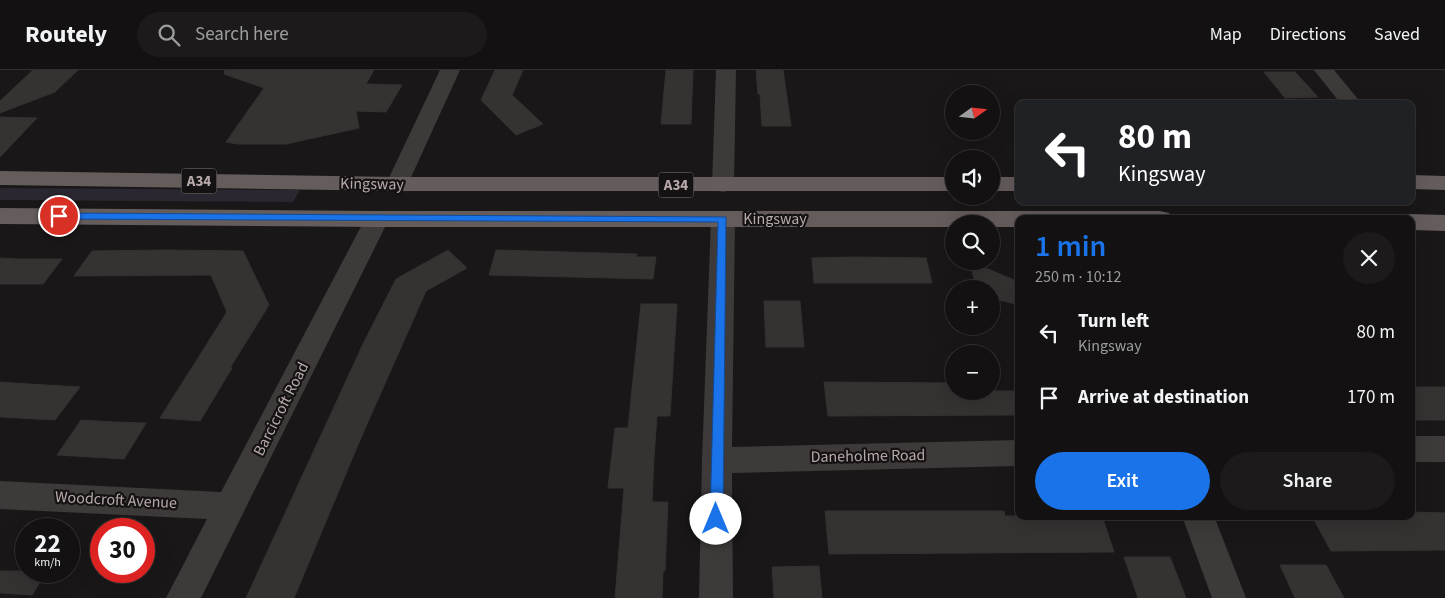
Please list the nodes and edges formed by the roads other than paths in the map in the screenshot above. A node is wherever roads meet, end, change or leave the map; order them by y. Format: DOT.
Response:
graph roads {
  1 [pos="450,70"];
  2 [pos="726,70"];
  3 [pos="1324,70"];
  4 [pos="1349,100"];
  5 [pos="0,178"];
  6 [pos="1415,180"];
  7 [pos="1445,182"];
  8 [pos="397,184"];
  9 [pos="723,184"];
  10 [pos="945,184"];
  11 [pos="1000,184"];
  12 [pos="1015,184"];
  13 [pos="0,216"];
  14 [pos="377,219"];
  15 [pos="723,219"];
  16 [pos="1015,219"];
  17 [pos="1415,222"];
  18 [pos="1445,223"];
  19 [pos="1415,449"];
  20 [pos="1445,450"];
  21 [pos="1015,453"];
  22 [pos="717,460"];
  23 [pos="0,494"];
  24 [pos="231,506"];
  25 [pos="1200,520"];
  26 [pos="183,598"];
  27 [pos="716,598"];
  28 [pos="1229,598"];
  1 -- 8 [label="street"];
  2 -- 9 [label="street"];
  3 -- 4 [label="street"];
  5 -- 8 [label="highway, Kingsway / A34"];
  6 -- 7 [label="highway"];
  8 -- 9 [label="highway, Kingsway / A34"];
  9 -- 10 [label="highway, Kingsway / A34"];
  11 -- 12 [label="highway"];
  13 -- 14 [label="highway, Kingsway / A34"];
  14 -- 15 [label="highway, Kingsway / A34"];
  14 -- 24 [label="street, Barcicroft Road"];
  15 -- 16 [label="highway, Kingsway / A34"];
  15 -- 22 [label="street"];
  17 -- 18 [label="highway"];
  19 -- 20 [label="street"];
  21 -- 22 [label="street, Daneholme Road"];
  22 -- 27 [label="street"];
  23 -- 24 [label="street, Woodcroft Avenue"];
  24 -- 26 [label="street, Barcicroft Road"];
  25 -- 28 [label="street"];
}
